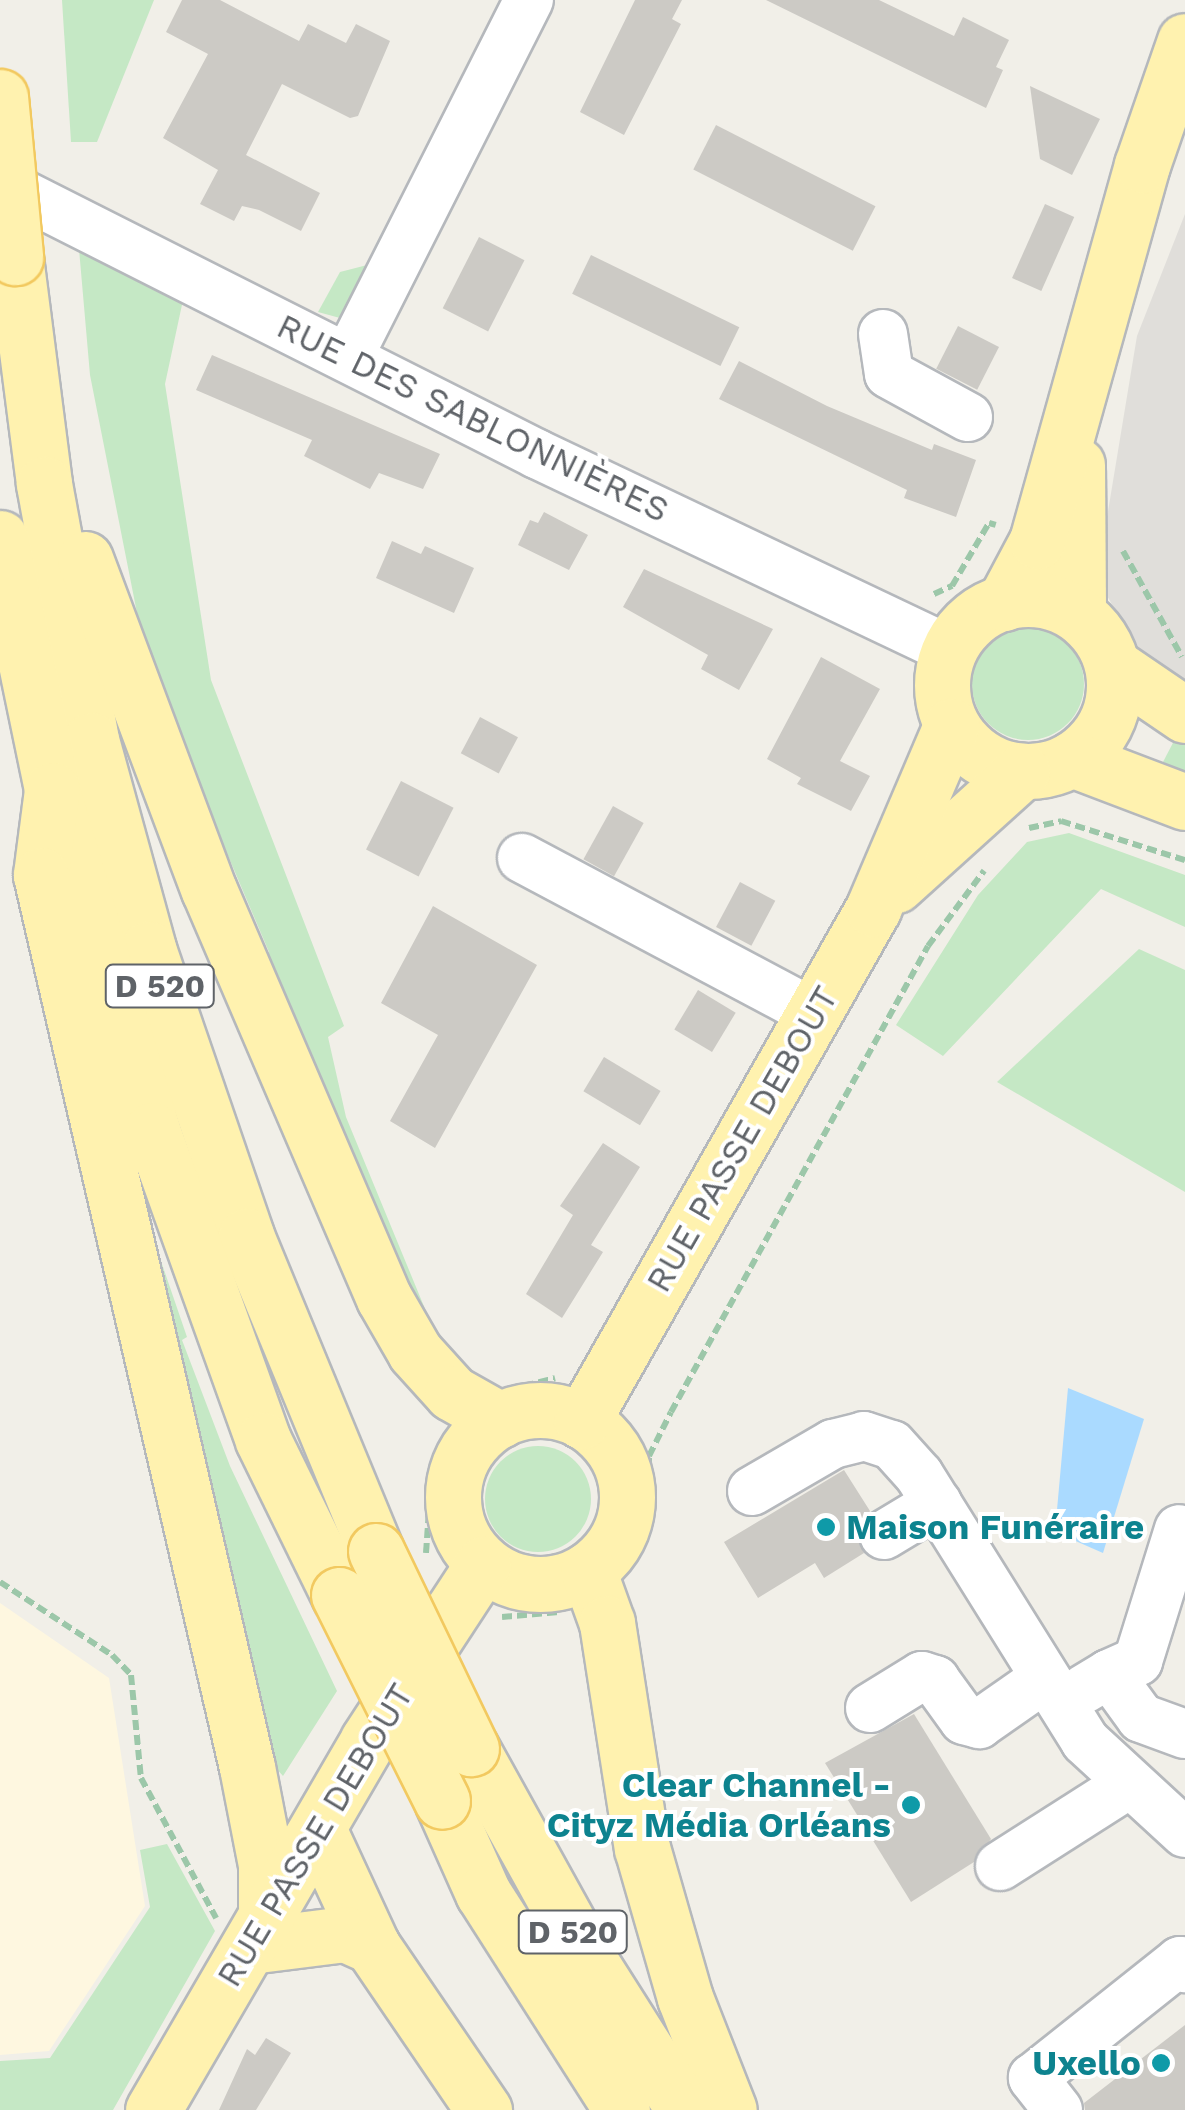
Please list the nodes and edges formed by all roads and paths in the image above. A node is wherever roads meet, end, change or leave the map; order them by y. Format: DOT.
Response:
graph roads {
  1 [pos="528,0"];
  2 [pos="1185,41"];
  3 [pos="0,96"];
  4 [pos="1185,124"];
  5 [pos="0,183"];
  6 [pos="1108,283"];
  7 [pos="884,334"];
  8 [pos="349,356"];
  9 [pos="32,396"];
  10 [pos="1076,412"];
  11 [pos="968,417"];
  12 [pos="1002,528"];
  13 [pos="0,538"];
  14 [pos="1109,551"];
  15 [pos="925,592"];
  16 [pos="1004,603"];
  17 [pos="1078,612"];
  18 [pos="948,649"];
  19 [pos="1185,663"];
  20 [pos="1114,666"];
  21 [pos="1185,714"];
  22 [pos="951,726"];
  23 [pos="1047,765"];
  24 [pos="52,790"];
  25 [pos="1185,802"];
  26 [pos="1020,836"];
  27 [pos="522,858"];
  28 [pos="1185,860"];
  29 [pos="988,866"];
  30 [pos="873,909"];
  31 [pos="814,1013"];
  32 [pos="582,1421"];
  33 [pos="473,1423"];
  34 [pos="752,1491"];
  35 [pos="937,1504"];
  36 [pos="1179,1529"];
  37 [pos="884,1535"];
  38 [pos="400,1557"];
  39 [pos="484,1564"];
  40 [pos="608,1572"];
  41 [pos="0,1582"];
  42 [pos="570,1622"];
  43 [pos="490,1627"];
  44 [pos="1109,1674"];
  45 [pos="1054,1691"];
  46 [pos="870,1708"];
  47 [pos="1185,1734"];
  48 [pos="248,1767"];
  49 [pos="1129,1788"];
  50 [pos="325,1818"];
  51 [pos="1185,1833"];
  52 [pos="1185,1858"];
  53 [pos="1000,1866"];
  54 [pos="247,1932"];
  55 [pos="372,1946"];
  56 [pos="1185,1968"];
  57 [pos="152,2110"];
  58 [pos="484,2110"];
  59 [pos="622,2110"];
  60 [pos="684,2110"];
  61 [pos="730,2110"];
  62 [pos="1058,2110"];
  1 -- 8 [label="street"];
  2 -- 6 [label="main road"];
  3 -- 9 [label="main road, D 520, bridge"];
  4 -- 6 [label="main road"];
  5 -- 8 [label="street, RUE DES SABLONNIÈRES"];
  6 -- 10 [label="main road"];
  7 -- 11 [label="street"];
  8 -- 18 [label="street, RUE DES SABLONNIÈRES"];
  9 -- 33 [label="main road"];
  9 -- 38 [label="main road, D 520"];
  10 -- 16 [label="main road"];
  10 -- 17 [label="main road"];
  12 -- 15 [label="path"];
  13 -- 24 [label="main road, D 520"];
  14 -- 19 [label="path"];
  16 -- 17 [label="main road"];
  16 -- 18 [label="main road"];
  17 -- 20 [label="main road"];
  18 -- 22 [label="main road"];
  20 -- 21 [label="main road"];
  20 -- 23 [label="main road"];
  22 -- 23 [label="main road"];
  22 -- 30 [label="main road, RUE PASSE DEBOUT"];
  23 -- 25 [label="main road"];
  23 -- 30 [label="main road, RUE PASSE DEBOUT"];
  24 -- 48 [label="main road"];
  24 -- 59 [label="main road, D 520, bridge"];
  26 -- 28 [label="path"];
  27 -- 31 [label="street"];
  29 -- 40 [label="path"];
  30 -- 31 [label="main road, RUE PASSE DEBOUT"];
  31 -- 32 [label="main road, RUE PASSE DEBOUT"];
  32 -- 33 [label="main road"];
  32 -- 40 [label="main road"];
  33 -- 38 [label="path"];
  33 -- 39 [label="main road"];
  34 -- 35 [label="street"];
  35 -- 37 [label="street"];
  35 -- 45 [label="street"];
  36 -- 44 [label="street"];
  38 -- 60 [label="main road, D 520, bridge"];
  39 -- 40 [label="main road"];
  39 -- 50 [label="main road, RUE PASSE DEBOUT"];
  40 -- 61 [label="main road"];
  41 -- 54 [label="path"];
  42 -- 43 [label="path"];
  44 -- 45 [label="street"];
  44 -- 47 [label="street"];
  45 -- 46 [label="street"];
  45 -- 49 [label="street"];
  48 -- 50 [label="main road"];
  48 -- 54 [label="main road"];
  49 -- 51 [label="street"];
  49 -- 52 [label="street"];
  49 -- 53 [label="street"];
  50 -- 54 [label="main road, RUE PASSE DEBOUT"];
  50 -- 55 [label="main road"];
  54 -- 55 [label="main road"];
  54 -- 57 [label="main road, RUE PASSE DEBOUT"];
  55 -- 58 [label="main road"];
  56 -- 62 [label="street"];
}
